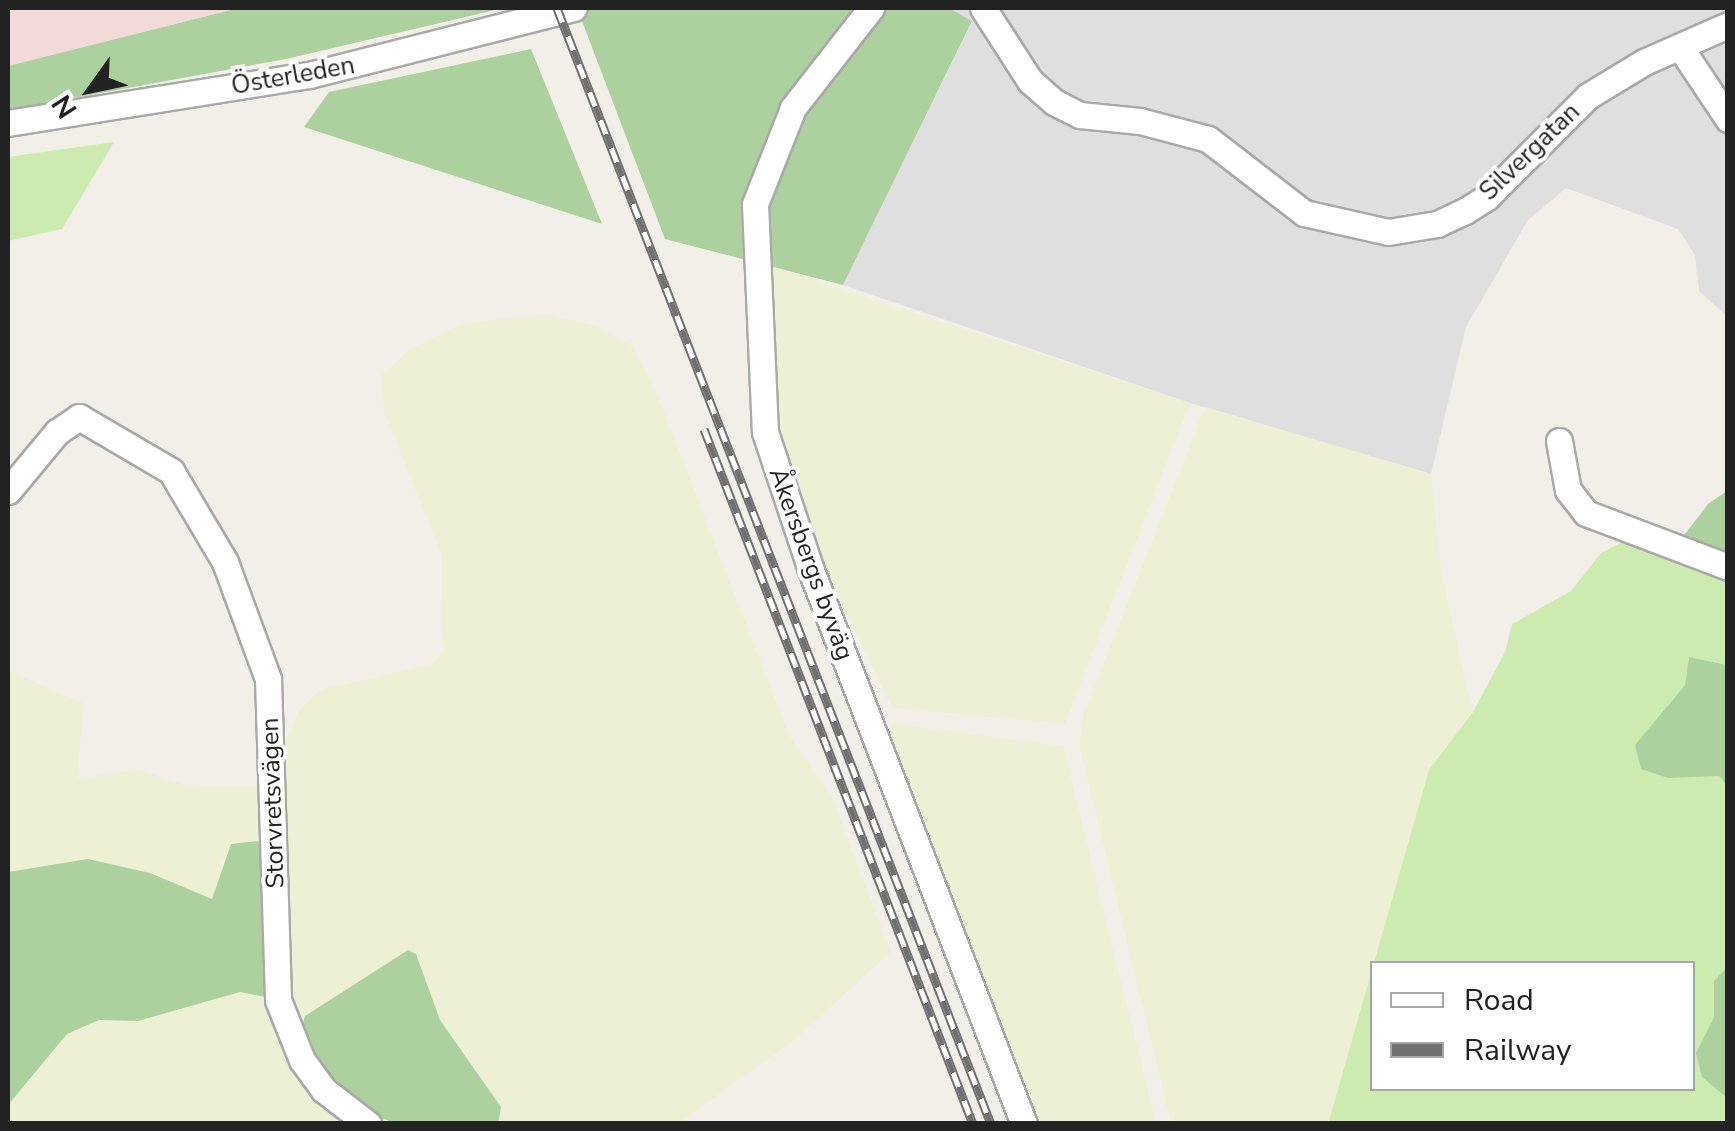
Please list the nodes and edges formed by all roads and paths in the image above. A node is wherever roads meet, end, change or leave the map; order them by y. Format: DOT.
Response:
graph roads {
  1 [pos="574,8"];
  2 [pos="871,8"];
  3 [pos="983,8"];
  4 [pos="1728,25"];
  5 [pos="1680,47"];
  6 [pos="1728,119"];
  7 [pos="8,123"];
  8 [pos="1559,441"];
  9 [pos="8,491"];
  10 [pos="1728,567"];
  11 [pos="368,1124"];
  12 [pos="1024,1124"];
  1 -- 7 [label="street, Österleden"];
  2 -- 12 [label="street, Åkersbergs byväg"];
  3 -- 5 [label="street, Silvergatan"];
  4 -- 5 [label="street, Silvergatan"];
  5 -- 6 [label="street"];
  8 -- 10 [label="street"];
  9 -- 11 [label="street, Storvretsvägen"];
}
